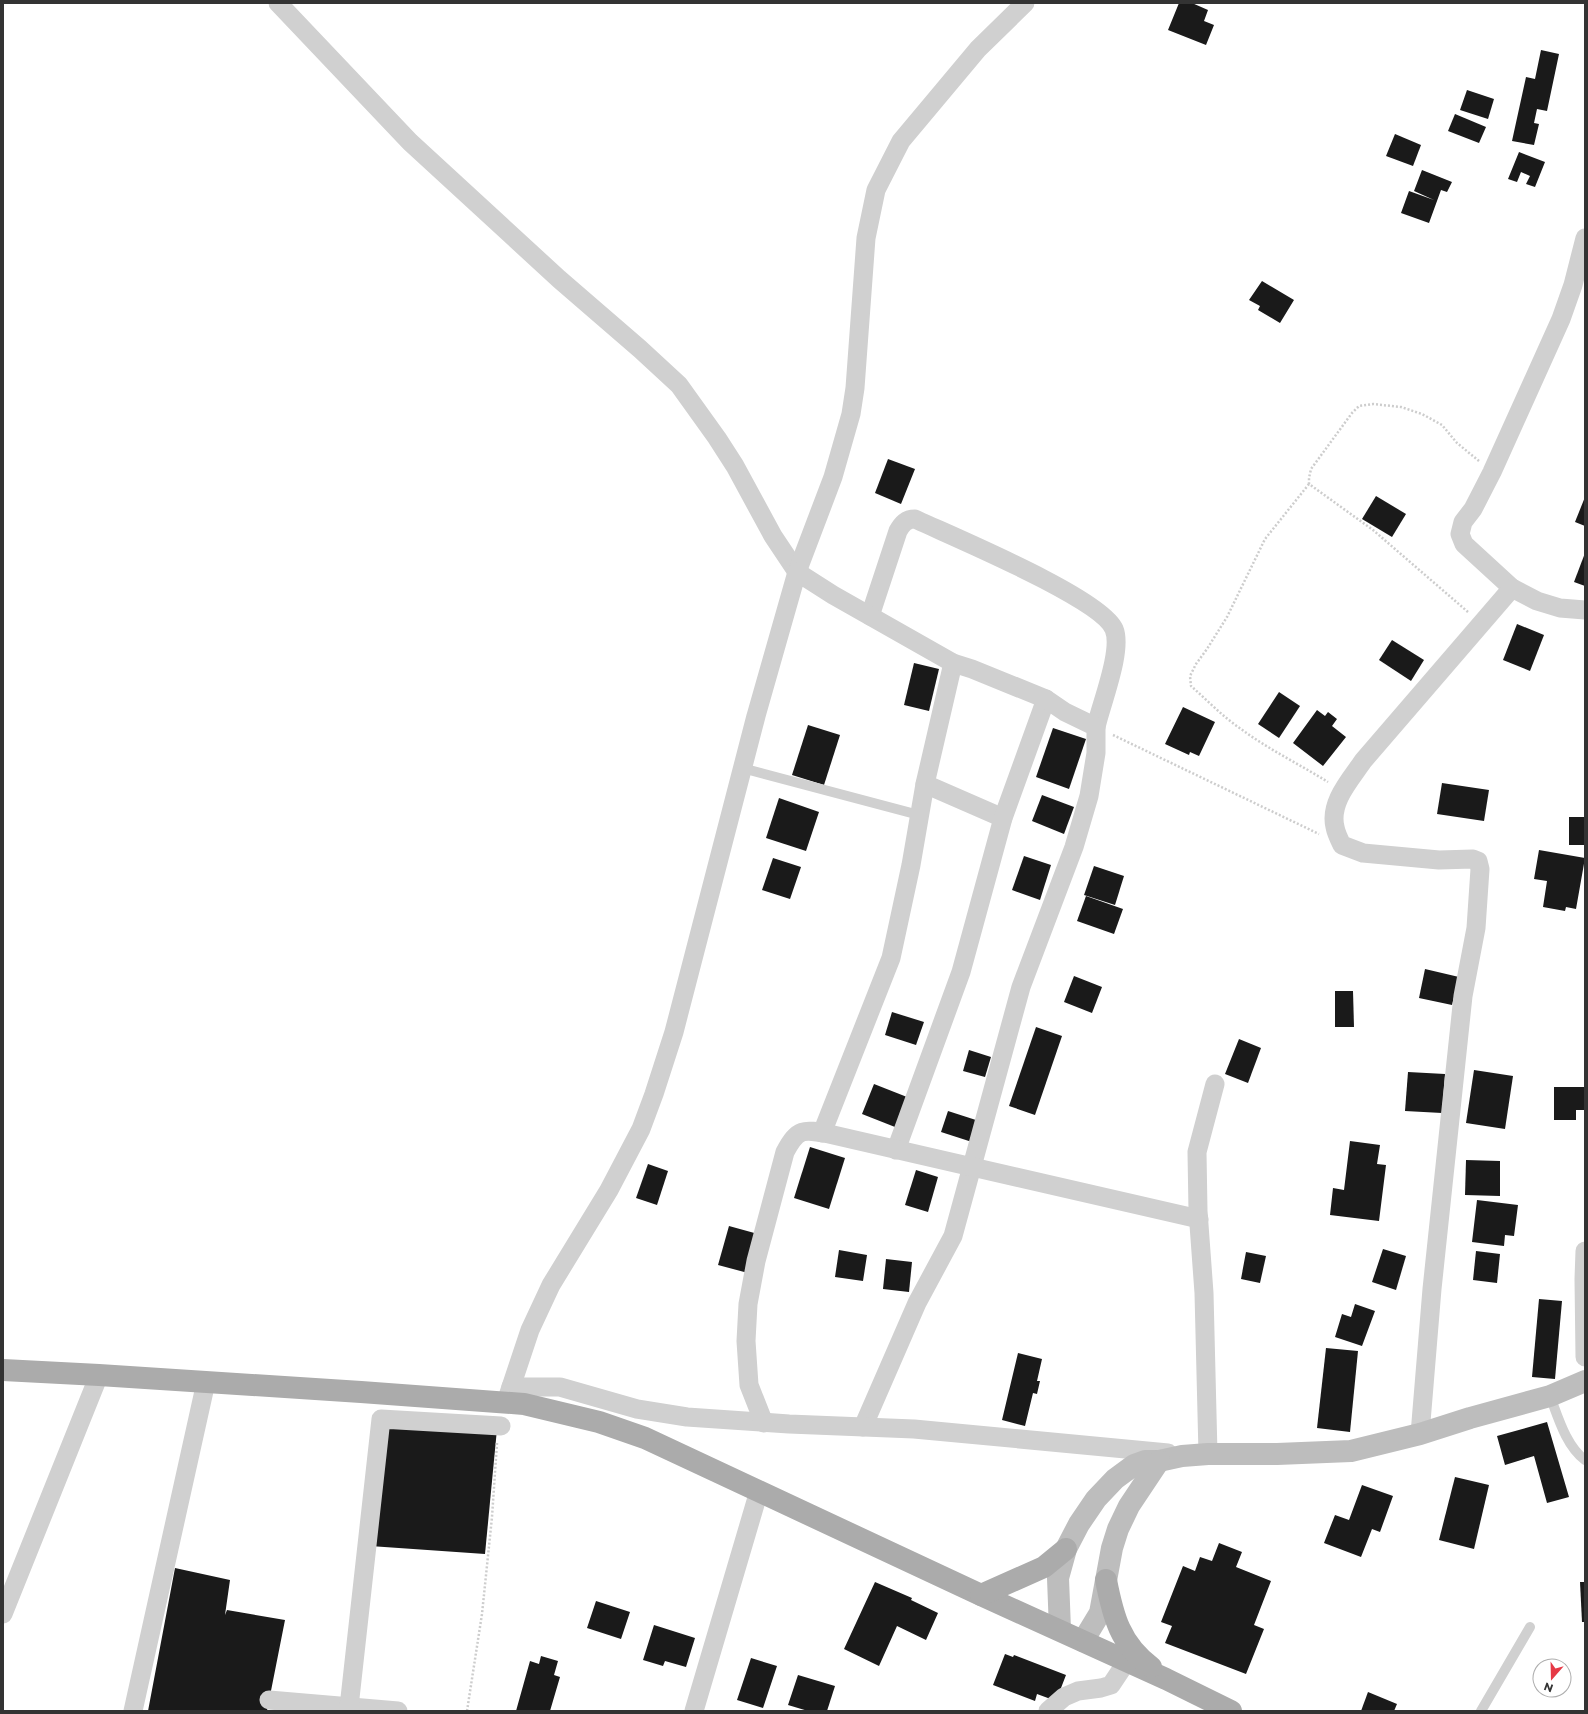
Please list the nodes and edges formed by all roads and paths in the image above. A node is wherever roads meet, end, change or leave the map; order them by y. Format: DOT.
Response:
graph roads {
  1 [pos="278,3"];
  2 [pos="1025,3"];
  3 [pos="1585,238"];
  4 [pos="1492,472"];
  5 [pos="1309,484"];
  6 [pos="797,572"];
  7 [pos="1512,588"];
  8 [pos="1585,610"];
  9 [pos="870,616"];
  10 [pos="1482,624"];
  11 [pos="953,663"];
  12 [pos="1046,699"];
  13 [pos="1096,727"];
  14 [pos="742,768"];
  15 [pos="924,784"];
  16 [pos="1342,790"];
  17 [pos="919,815"];
  18 [pos="1003,818"];
  19 [pos="1342,845"];
  20 [pos="1215,1084"];
  21 [pos="822,1133"];
  22 [pos="896,1150"];
  23 [pos="972,1166"];
  24 [pos="1199,1219"];
  25 [pos="1585,1251"];
  26 [pos="1585,1357"];
  27 [pos="3,1370"];
  28 [pos="100,1375"];
  29 [pos="1585,1381"];
  30 [pos="206,1382"];
  31 [pos="508,1395"];
  32 [pos="1550,1396"];
  33 [pos="764,1422"];
  34 [pos="501,1426"];
  35 [pos="863,1427"];
  36 [pos="1420,1434"];
  37 [pos="1200,1454"];
  38 [pos="1585,1460"];
  39 [pos="1159,1461"];
  40 [pos="759,1491"];
  41 [pos="1066,1549"];
  42 [pos="1106,1580"];
  43 [pos="981,1595"];
  44 [pos="3,1614"];
  45 [pos="1530,1627"];
  46 [pos="1060,1630"];
  47 [pos="1083,1641"];
  48 [pos="1127,1661"];
  49 [pos="1166,1679"];
  50 [pos="269,1700"];
  51 [pos="349,1707"];
  52 [pos="133,1711"];
  53 [pos="398,1711"];
  54 [pos="467,1711"];
  55 [pos="694,1711"];
  56 [pos="1048,1711"];
  57 [pos="1231,1711"];
  58 [pos="1482,1711"];
  1 -- 6 [label="street"];
  2 -- 6 [label="street"];
  3 -- 4 [label="street"];
  4 -- 5 [label="path"];
  4 -- 7 [label="street"];
  5 -- 10 [label="path"];
  5 -- 16 [label="path"];
  6 -- 9 [label="street"];
  6 -- 14 [label="street"];
  7 -- 8 [label="street"];
  7 -- 10 [label="street"];
  9 -- 11 [label="street"];
  9 -- 13 [label="street"];
  10 -- 16 [label="street"];
  11 -- 12 [label="street"];
  11 -- 15 [label="street"];
  12 -- 13 [label="street"];
  12 -- 18 [label="street"];
  13 -- 19 [label="path"];
  13 -- 23 [label="street"];
  14 -- 17 [label="lane"];
  14 -- 31 [label="street"];
  15 -- 17 [label="street"];
  15 -- 18 [label="street"];
  16 -- 19 [label="street"];
  17 -- 21 [label="street"];
  18 -- 22 [label="street"];
  19 -- 36 [label="street"];
  20 -- 24 [label="street"];
  21 -- 22 [label="street"];
  21 -- 33 [label="street"];
  22 -- 23 [label="street"];
  23 -- 24 [label="street"];
  23 -- 35 [label="street"];
  24 -- 37 [label="street"];
  25 -- 26 [label="street"];
  27 -- 28 [label="main road"];
  28 -- 30 [label="main road"];
  28 -- 44 [label="street"];
  29 -- 32 [label="main road"];
  30 -- 31 [label="main road"];
  30 -- 52 [label="street"];
  31 -- 33 [label="street"];
  31 -- 40 [label="main road"];
  32 -- 36 [label="main road"];
  32 -- 38 [label="lane"];
  33 -- 35 [label="street"];
  34 -- 51 [label="street"];
  34 -- 54 [label="path"];
  35 -- 37 [label="street"];
  36 -- 37 [label="main road"];
  37 -- 39 [label="main road"];
  39 -- 41 [label="main road"];
  39 -- 42 [label="main road"];
  40 -- 43 [label="main road"];
  40 -- 55 [label="street"];
  41 -- 43 [label="main road"];
  41 -- 46 [label="main road"];
  42 -- 47 [label="main road"];
  42 -- 49 [label="main road"];
  43 -- 46 [label="main road"];
  45 -- 58 [label="lane"];
  46 -- 47 [label="main road"];
  47 -- 48 [label="main road"];
  48 -- 49 [label="main road"];
  48 -- 56 [label="street"];
  49 -- 57 [label="main road"];
  50 -- 51 [label="street"];
  51 -- 53 [label="street"];
}
